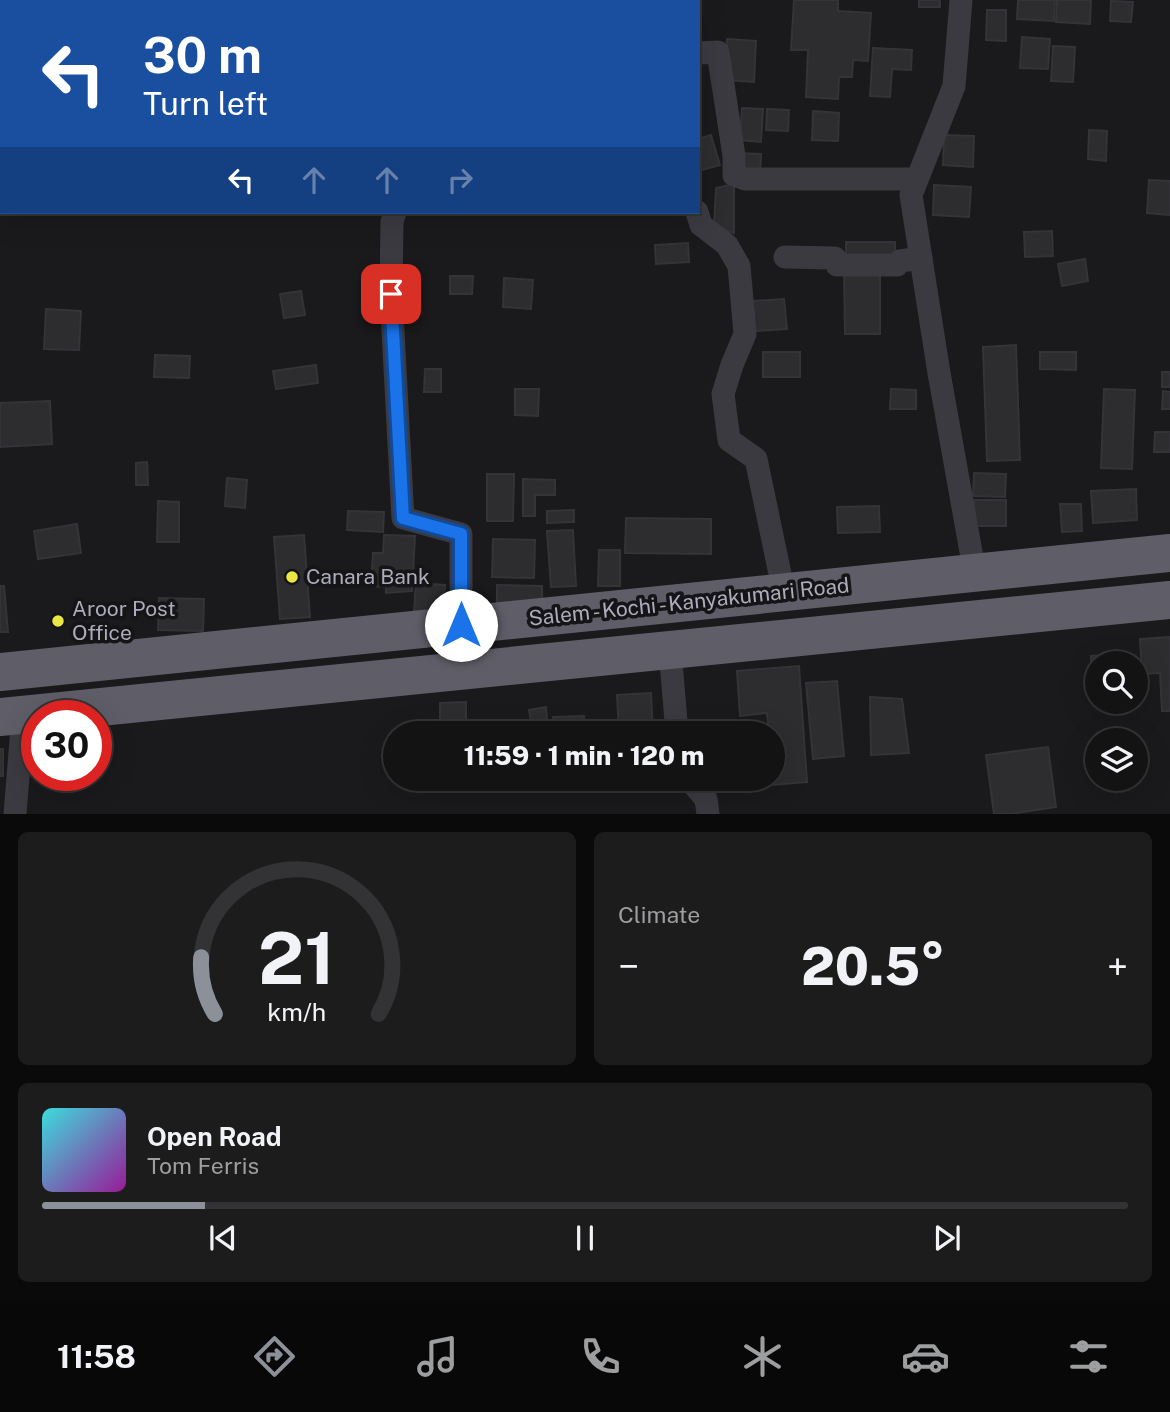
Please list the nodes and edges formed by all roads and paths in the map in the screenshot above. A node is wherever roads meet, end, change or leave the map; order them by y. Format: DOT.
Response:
graph roads {
  1 [pos="961,0"];
  2 [pos="700,52"];
  3 [pos="917,179"];
  4 [pos="394,214"];
  5 [pos="698,214"];
  6 [pos="785,257"];
  7 [pos="920,258"];
  8 [pos="1170,554"];
  9 [pos="975,574"];
  10 [pos="784,593"];
  11 [pos="1170,600"];
  12 [pos="461,625"];
  13 [pos="670,650"];
  14 [pos="0,672"];
  15 [pos="11,716"];
  16 [pos="676,721"];
  17 [pos="699,791"];
  18 [pos="15,814"];
  19 [pos="708,814"];
  1 -- 3 [label="street"];
  2 -- 3 [label="street"];
  3 -- 7 [label="street"];
  4 -- 12 [label="street"];
  5 -- 10 [label="street"];
  6 -- 7 [label="street"];
  7 -- 9 [label="street"];
  8 -- 9 [label="highway, Salem - Kochi - Kanyakumari Road"];
  9 -- 10 [label="highway, Salem - Kochi - Kanyakumari Road"];
  10 -- 12 [label="highway, Salem - Kochi - Kanyakumari Road"];
  11 -- 13 [label="highway"];
  12 -- 14 [label="highway, Salem - Kochi - Kanyakumari Road"];
  13 -- 15 [label="highway"];
  13 -- 16 [label="street"];
  15 -- 18 [label="street"];
  17 -- 19 [label="street"];
}
